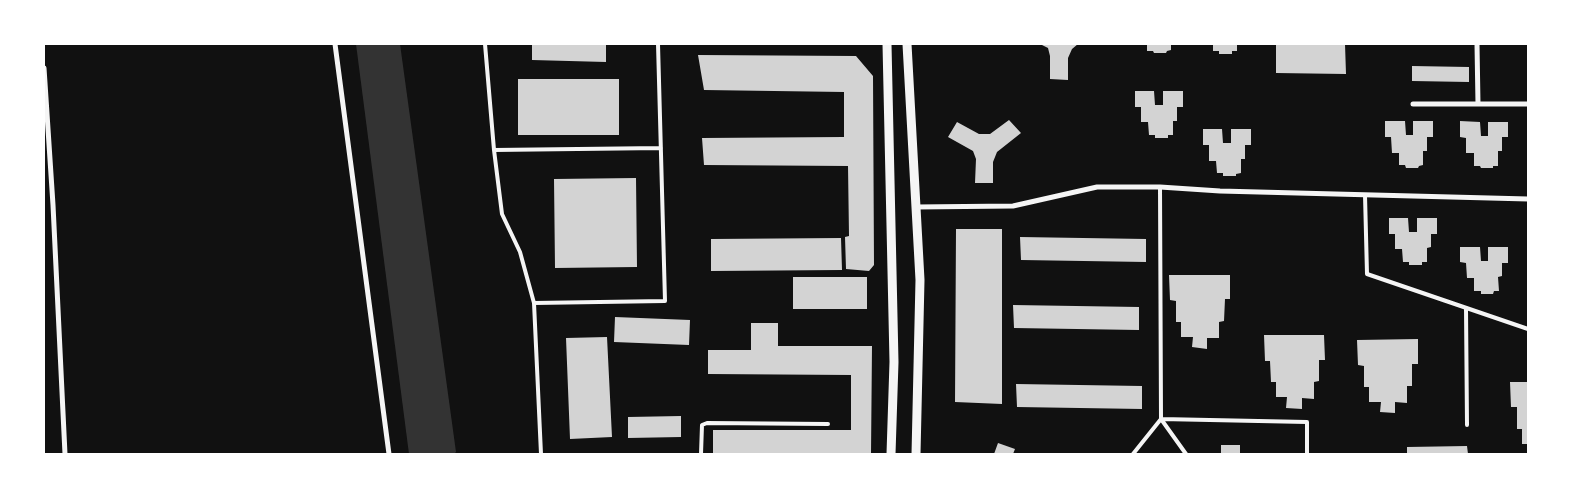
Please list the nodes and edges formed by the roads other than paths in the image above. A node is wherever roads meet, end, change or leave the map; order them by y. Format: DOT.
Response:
graph roads {
  1 [pos="335,44"];
  2 [pos="485,44"];
  3 [pos="658,44"];
  4 [pos="887,44"];
  5 [pos="908,44"];
  6 [pos="1477,44"];
  7 [pos="44,68"];
  8 [pos="1413,104"];
  9 [pos="1478,104"];
  10 [pos="1528,104"];
  11 [pos="661,148"];
  12 [pos="494,150"];
  13 [pos="1160,187"];
  14 [pos="1365,194"];
  15 [pos="1528,199"];
  16 [pos="916,207"];
  17 [pos="534,303"];
  18 [pos="1466,308"];
  19 [pos="1528,329"];
  20 [pos="1161,419"];
  21 [pos="828,424"];
  22 [pos="1468,425"];
  23 [pos="64,454"];
  24 [pos="390,454"];
  25 [pos="542,454"];
  26 [pos="701,454"];
  27 [pos="891,454"];
  28 [pos="916,454"];
  29 [pos="1133,454"];
  30 [pos="1186,454"];
  31 [pos="1307,454"];
  1 -- 24 [label="street"];
  2 -- 12 [label="lane"];
  3 -- 11 [label="lane"];
  4 -- 27 [label="street"];
  5 -- 16 [label="street"];
  6 -- 9 [label="street"];
  7 -- 23 [label="street"];
  8 -- 9 [label="street"];
  9 -- 10 [label="street"];
  11 -- 12 [label="lane"];
  11 -- 17 [label="lane"];
  12 -- 17 [label="lane"];
  13 -- 14 [label="street"];
  13 -- 16 [label="street"];
  13 -- 20 [label="lane"];
  14 -- 15 [label="street"];
  14 -- 18 [label="lane"];
  16 -- 28 [label="street"];
  17 -- 25 [label="lane"];
  18 -- 19 [label="lane"];
  18 -- 22 [label="lane"];
  20 -- 29 [label="lane"];
  20 -- 30 [label="lane"];
  20 -- 31 [label="lane"];
  21 -- 26 [label="lane"];
}
